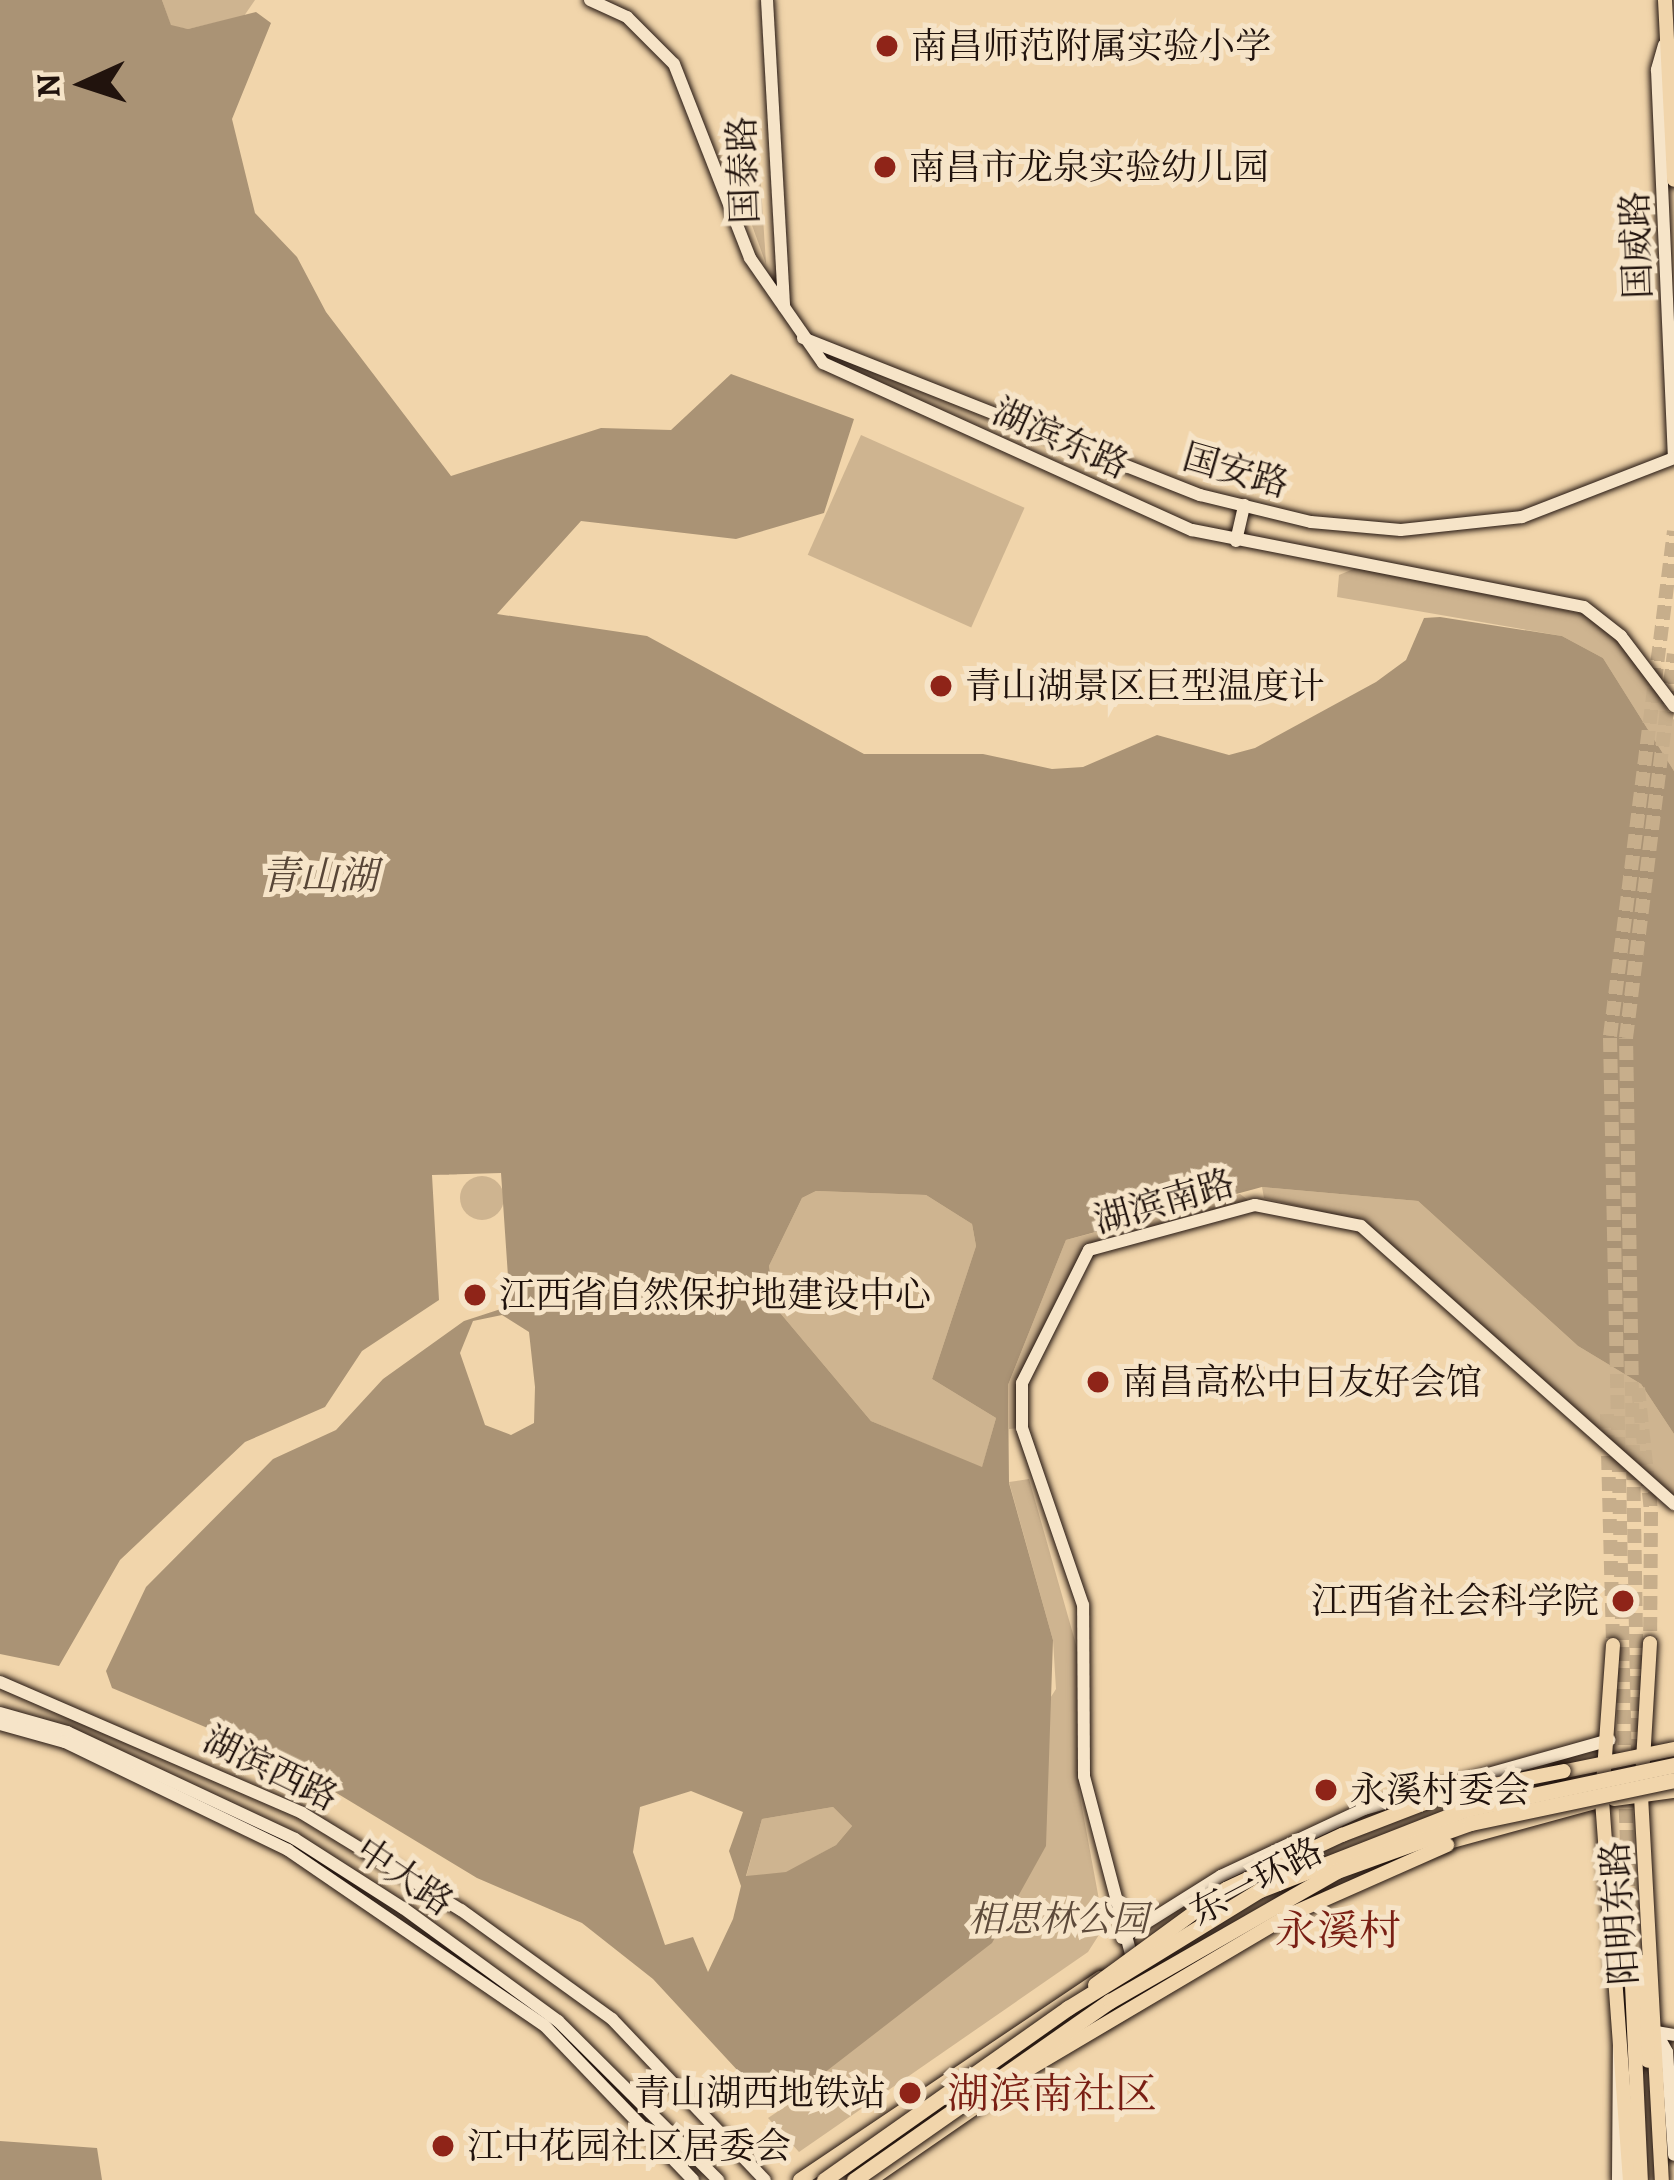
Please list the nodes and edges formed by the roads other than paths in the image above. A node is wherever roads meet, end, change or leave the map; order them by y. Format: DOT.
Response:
graph roads {
  1 [pos="590,0"];
  2 [pos="767,0"];
  3 [pos="1665,0"];
  4 [pos="1667,32"];
  5 [pos="1674,180"];
  6 [pos="796,335"];
  7 [pos="1674,458"];
  8 [pos="1244,506"];
  9 [pos="1236,542"];
  10 [pos="1674,706"];
  11 [pos="1674,1504"];
  12 [pos="1650,1643"];
  13 [pos="1613,1645"];
  14 [pos="0,1682"];
  15 [pos="0,1713"];
  16 [pos="0,1724"];
  17 [pos="1609,1740"];
  18 [pos="1674,1749"];
  19 [pos="1647,1752"];
  20 [pos="1607,1763"];
  21 [pos="1674,1765"];
  22 [pos="1564,1771"];
  23 [pos="1674,1780"];
  24 [pos="1674,1791"];
  25 [pos="1641,1796"];
  26 [pos="1602,1800"];
  27 [pos="1447,1845"];
  28 [pos="1122,1938"];
  29 [pos="1132,1958"];
  30 [pos="1067,2008"];
  31 [pos="1622,2026"];
  32 [pos="1656,2032"];
  33 [pos="1674,2035"];
  34 [pos="943,2117"];
  35 [pos="1674,2155"];
  36 [pos="693,2180"];
  37 [pos="718,2180"];
  38 [pos="765,2180"];
  39 [pos="800,2180"];
  40 [pos="824,2180"];
  41 [pos="854,2180"];
  42 [pos="870,2180"];
  43 [pos="1618,2180"];
  44 [pos="1630,2180"];
  45 [pos="1641,2180"];
  46 [pos="1658,2180"];
  1 -- 6 [label="street, 湖滨东路"];
  2 -- 6 [label="street, 国泰路"];
  3 -- 4 [label="main road, 国威路"];
  4 -- 5 [label="main road, 国威路"];
  4 -- 7 [label="street, 国威路"];
  6 -- 8 [label="street, 国安路"];
  6 -- 9 [label="street, 湖滨东路"];
  7 -- 8 [label="street, 国安路"];
  8 -- 9 [label="street"];
  9 -- 10 [label="street, 湖滨东路"];
  11 -- 28 [label="street, 湖滨南路"];
  12 -- 19 [label="main road, 阳明东路"];
  13 -- 17 [label="main road, 阳明东路"];
  14 -- 38 [label="street, 湖滨西路"];
  15 -- 37 [label="street, 中大路"];
  16 -- 36 [label="street, 中大路"];
  17 -- 20 [label="main road, 阳明东路"];
  17 -- 28 [label="street"];
  18 -- 19 [label="main road"];
  19 -- 20 [label="main road"];
  19 -- 25 [label="main road, 阳明东路"];
  20 -- 22 [label="main road"];
  20 -- 26 [label="main road, 阳明东路"];
  21 -- 30 [label="highway, 东一环路, bridge"];
  22 -- 29 [label="main road"];
  22 -- 30 [label="main road, bridge"];
  23 -- 34 [label="highway, 东一环路, bridge"];
  24 -- 25 [label="main road"];
  25 -- 26 [label="main road"];
  25 -- 32 [label="main road, 阳明东路"];
  26 -- 27 [label="main road"];
  26 -- 31 [label="main road, 阳明东路"];
  27 -- 34 [label="main road, bridge"];
  27 -- 42 [label="main road"];
  28 -- 29 [label="street, 湖滨南路"];
  29 -- 39 [label="main road"];
  30 -- 40 [label="highway, 东一环路, bridge"];
  31 -- 43 [label="street"];
  31 -- 44 [label="main road, 阳明东路"];
  32 -- 33 [label="street"];
  32 -- 35 [label="street"];
  32 -- 46 [label="main road, 阳明东路"];
  34 -- 41 [label="highway, 东一环路, bridge"];
  45 -- 46 [label="main road, 阳明东路"];
}
